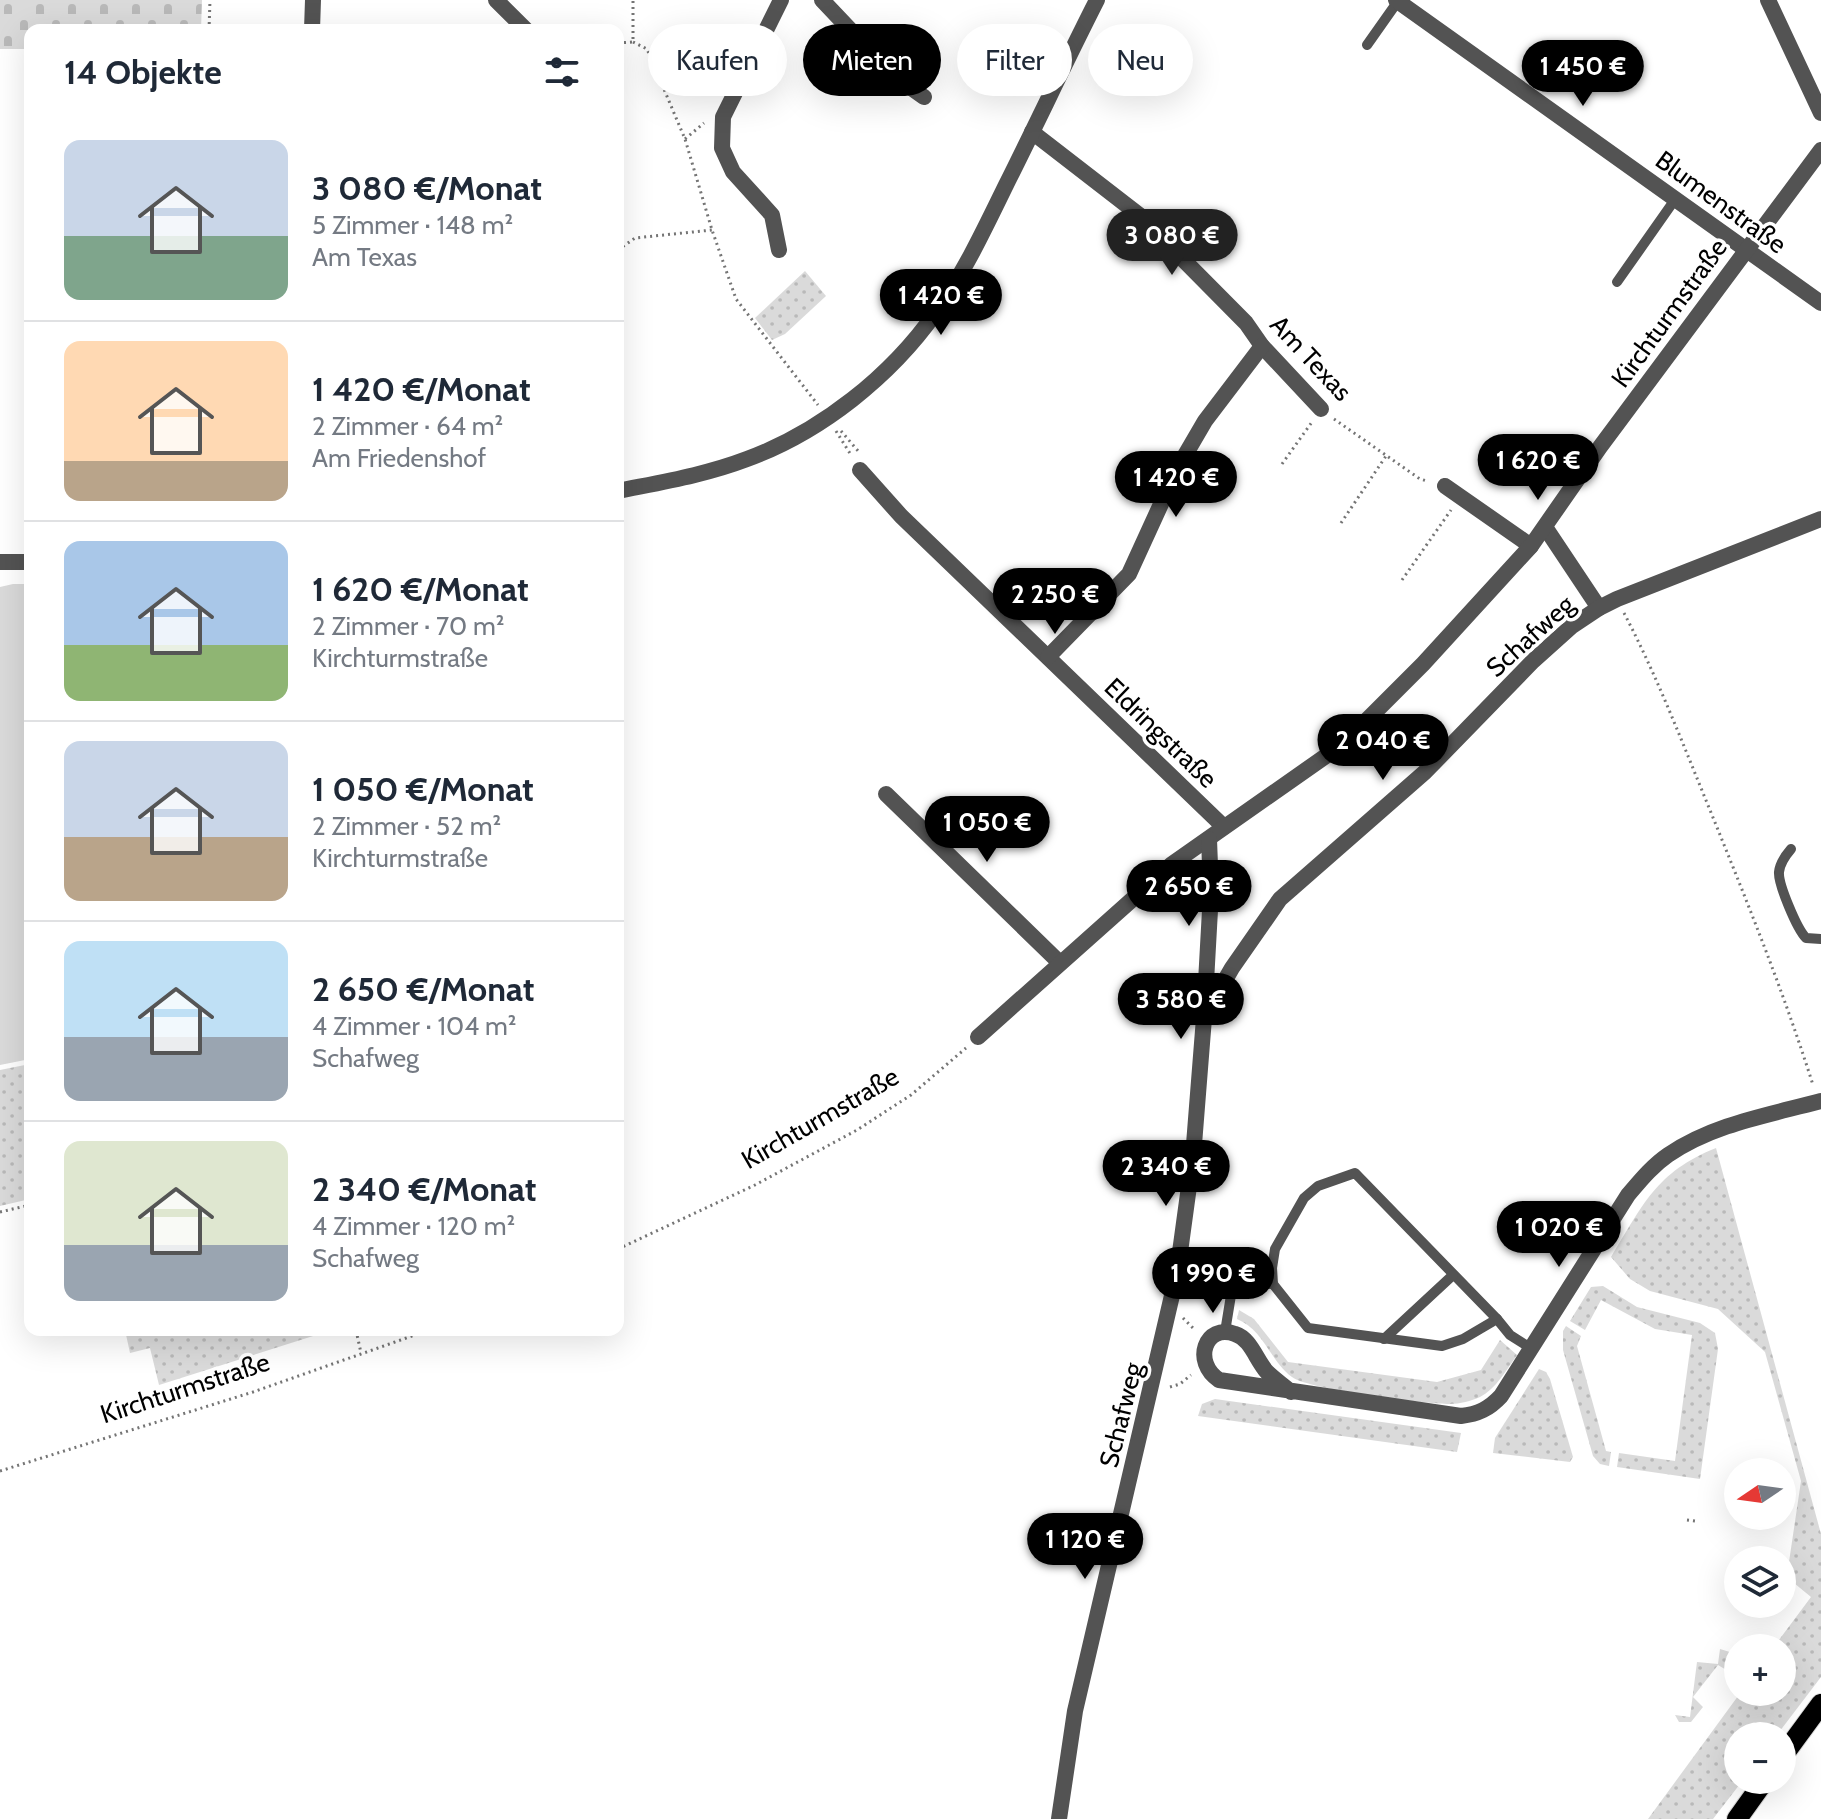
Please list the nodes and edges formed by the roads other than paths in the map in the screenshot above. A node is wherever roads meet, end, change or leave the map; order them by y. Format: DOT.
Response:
graph roads {
  1 [pos="313,0"];
  2 [pos="496,0"];
  3 [pos="781,0"];
  4 [pos="822,0"];
  5 [pos="1097,0"];
  6 [pos="1397,0"];
  7 [pos="1768,0"];
  8 [pos="312,24"];
  9 [pos="520,24"];
  10 [pos="1367,45"];
  11 [pos="924,97"];
  12 [pos="1821,113"];
  13 [pos="1032,132"];
  14 [pos="1821,150"];
  15 [pos="1676,198"];
  16 [pos="779,250"];
  17 [pos="1745,250"];
  18 [pos="1617,282"];
  19 [pos="1821,303"];
  20 [pos="1262,346"];
  21 [pos="1321,409"];
  22 [pos="860,470"];
  23 [pos="1445,486"];
  24 [pos="624,490"];
  25 [pos="1821,519"];
  26 [pos="1545,527"];
  27 [pos="1531,546"];
  28 [pos="0,562"];
  29 [pos="24,562"];
  30 [pos="1599,608"];
  31 [pos="1048,657"];
  32 [pos="886,794"];
  33 [pos="1224,827"];
  34 [pos="1209,839"];
  35 [pos="1791,849"];
  36 [pos="1821,939"];
  37 [pos="1060,963"];
  38 [pos="1204,1018"];
  39 [pos="978,1037"];
  40 [pos="1820,1102"];
  41 [pos="1453,1275"];
  42 [pos="1273,1284"];
  43 [pos="1497,1319"];
  44 [pos="1225,1332"];
  45 [pos="1384,1339"];
  46 [pos="1532,1349"];
  47 [pos="1291,1392"];
  48 [pos="1821,1704"];
  49 [pos="1796,1738"];
  50 [pos="1755,1794"];
  51 [pos="1059,1819"];
  52 [pos="1737,1819"];
  1 -- 8 [label="street"];
  2 -- 9 [label="street"];
  3 -- 16 [label="street"];
  4 -- 11 [label="street"];
  5 -- 13 [label="street"];
  6 -- 10 [label="lane"];
  6 -- 15 [label="street, Blumenstraße"];
  7 -- 12 [label="street"];
  13 -- 20 [label="street, Am Texas"];
  13 -- 24 [label="street"];
  14 -- 17 [label="street, Kirchturmstraße"];
  15 -- 17 [label="street, Blumenstraße"];
  15 -- 18 [label="lane"];
  17 -- 19 [label="street, Blumenstraße"];
  17 -- 26 [label="street, Kirchturmstraße"];
  20 -- 21 [label="street, Am Texas"];
  20 -- 31 [label="street"];
  22 -- 31 [label="street, Eldringstraße"];
  23 -- 27 [label="street"];
  25 -- 30 [label="street, Schafweg"];
  26 -- 27 [label="street, Kirchturmstraße"];
  26 -- 30 [label="street, Schafweg"];
  27 -- 33 [label="street, Kirchturmstraße"];
  28 -- 29 [label="street"];
  30 -- 38 [label="street, Schafweg"];
  31 -- 33 [label="street, Eldringstraße"];
  32 -- 37 [label="street"];
  33 -- 34 [label="street, Kirchturmstraße"];
  34 -- 37 [label="street, Kirchturmstraße"];
  34 -- 38 [label="street, Schafweg"];
  35 -- 36 [label="lane"];
  37 -- 39 [label="street, Kirchturmstraße"];
  38 -- 51 [label="street, Schafweg"];
  40 -- 46 [label="street"];
  41 -- 42 [label="lane"];
  41 -- 43 [label="lane"];
  41 -- 45 [label="lane"];
  42 -- 44 [label="lane"];
  42 -- 45 [label="lane"];
  43 -- 45 [label="lane"];
  43 -- 46 [label="lane"];
  44 -- 47 [label="street"];
  44 -- 47 [label="street"];
  46 -- 47 [label="street"];
  48 -- 49 [label="main road"];
  50 -- 52 [label="main road"];
}
